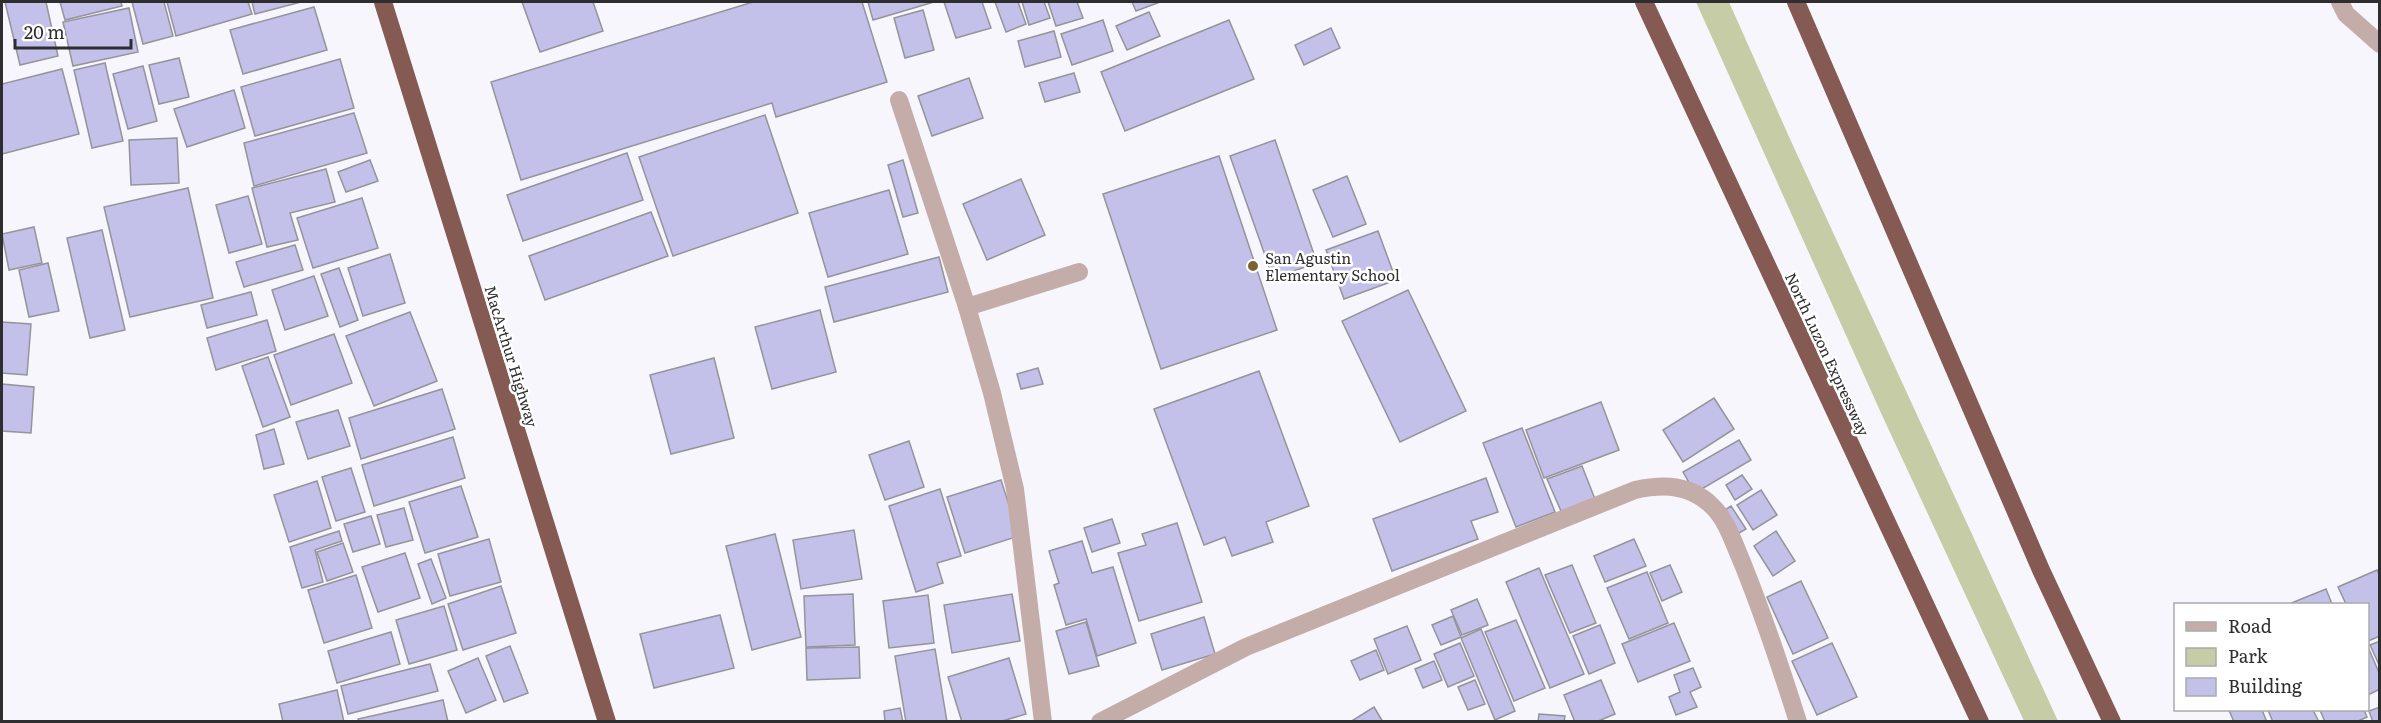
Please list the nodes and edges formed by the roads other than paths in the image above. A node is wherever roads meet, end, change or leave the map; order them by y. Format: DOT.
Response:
graph roads {
  1 [pos="383,2"];
  2 [pos="1644,2"];
  3 [pos="1796,2"];
  4 [pos="2340,2"];
  5 [pos="2379,44"];
  6 [pos="900,100"];
  7 [pos="1079,272"];
  8 [pos="967,307"];
  9 [pos="608,722"];
  10 [pos="1043,722"];
  11 [pos="1100,722"];
  12 [pos="1798,722"];
  13 [pos="1980,722"];
  14 [pos="2112,722"];
  1 -- 9 [label="highway, MacArthur Highway"];
  2 -- 13 [label="highway, North Luzon Expressway"];
  3 -- 14 [label="highway"];
  4 -- 5 [label="street"];
  6 -- 8 [label="street"];
  7 -- 8 [label="street"];
  8 -- 10 [label="street"];
  11 -- 12 [label="street"];
}
